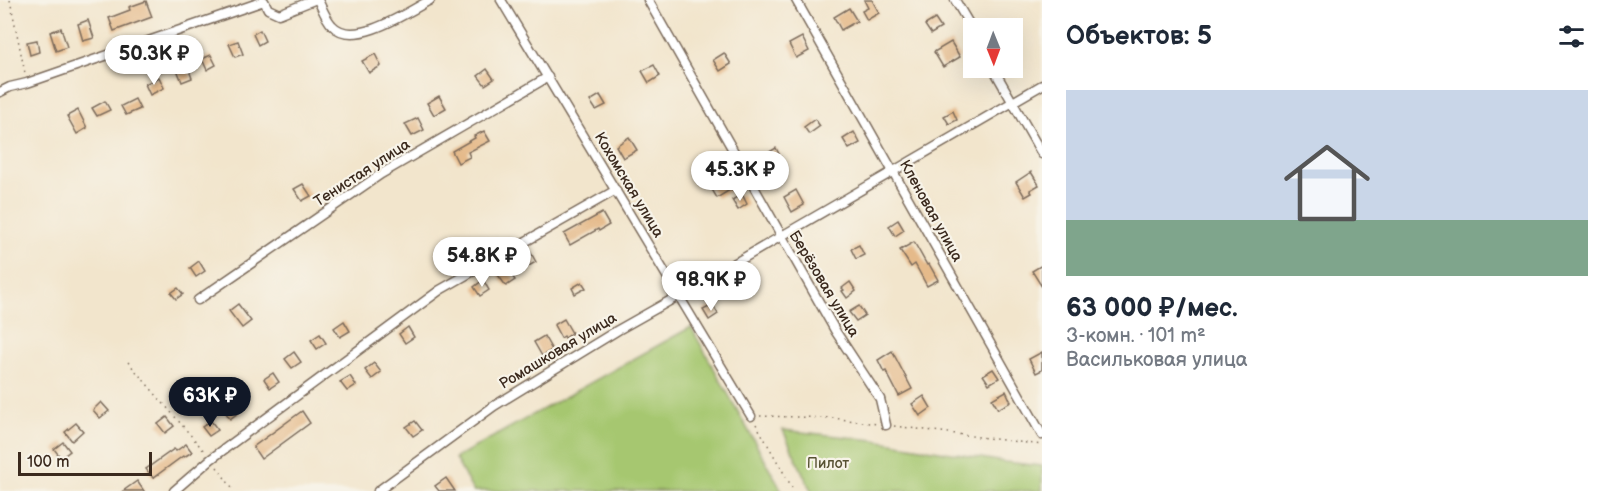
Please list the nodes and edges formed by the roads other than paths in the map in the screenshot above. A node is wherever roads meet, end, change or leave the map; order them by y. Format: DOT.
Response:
graph roads {
  1 [pos="316,0"];
  2 [pos="430,0"];
  3 [pos="501,0"];
  4 [pos="648,0"];
  5 [pos="796,0"];
  6 [pos="955,0"];
  7 [pos="965,18"];
  8 [pos="548,77"];
  9 [pos="999,78"];
  10 [pos="1042,85"];
  11 [pos="0,92"];
  12 [pos="1012,101"];
  13 [pos="1042,154"];
  14 [pos="893,171"];
  15 [pos="616,190"];
  16 [pos="780,237"];
  17 [pos="680,295"];
  18 [pos="198,300"];
  19 [pos="751,416"];
  20 [pos="886,425"];
  21 [pos="1042,435"];
  22 [pos="174,491"];
  23 [pos="378,491"];
  1 -- 2 [label="street"];
  1 -- 11 [label="street"];
  3 -- 8 [label="street, Кохомская улица"];
  4 -- 16 [label="street, Берёзовая улица"];
  5 -- 14 [label="street, Кленовая улица"];
  6 -- 7 [label="street"];
  8 -- 15 [label="street, Кохомская улица"];
  8 -- 18 [label="street, Тенистая улица"];
  9 -- 12 [label="street"];
  10 -- 12 [label="street, Ромашковая улица"];
  12 -- 13 [label="street"];
  12 -- 14 [label="street, Ромашковая улица"];
  14 -- 16 [label="street, Ромашковая улица"];
  14 -- 21 [label="street, Кленовая улица"];
  15 -- 17 [label="street, Кохомская улица"];
  15 -- 22 [label="street"];
  16 -- 17 [label="street, Ромашковая улица"];
  16 -- 20 [label="street, Берёзовая улица"];
  17 -- 19 [label="street, Кохомская улица"];
  17 -- 23 [label="street, Ромашковая улица"];
}
